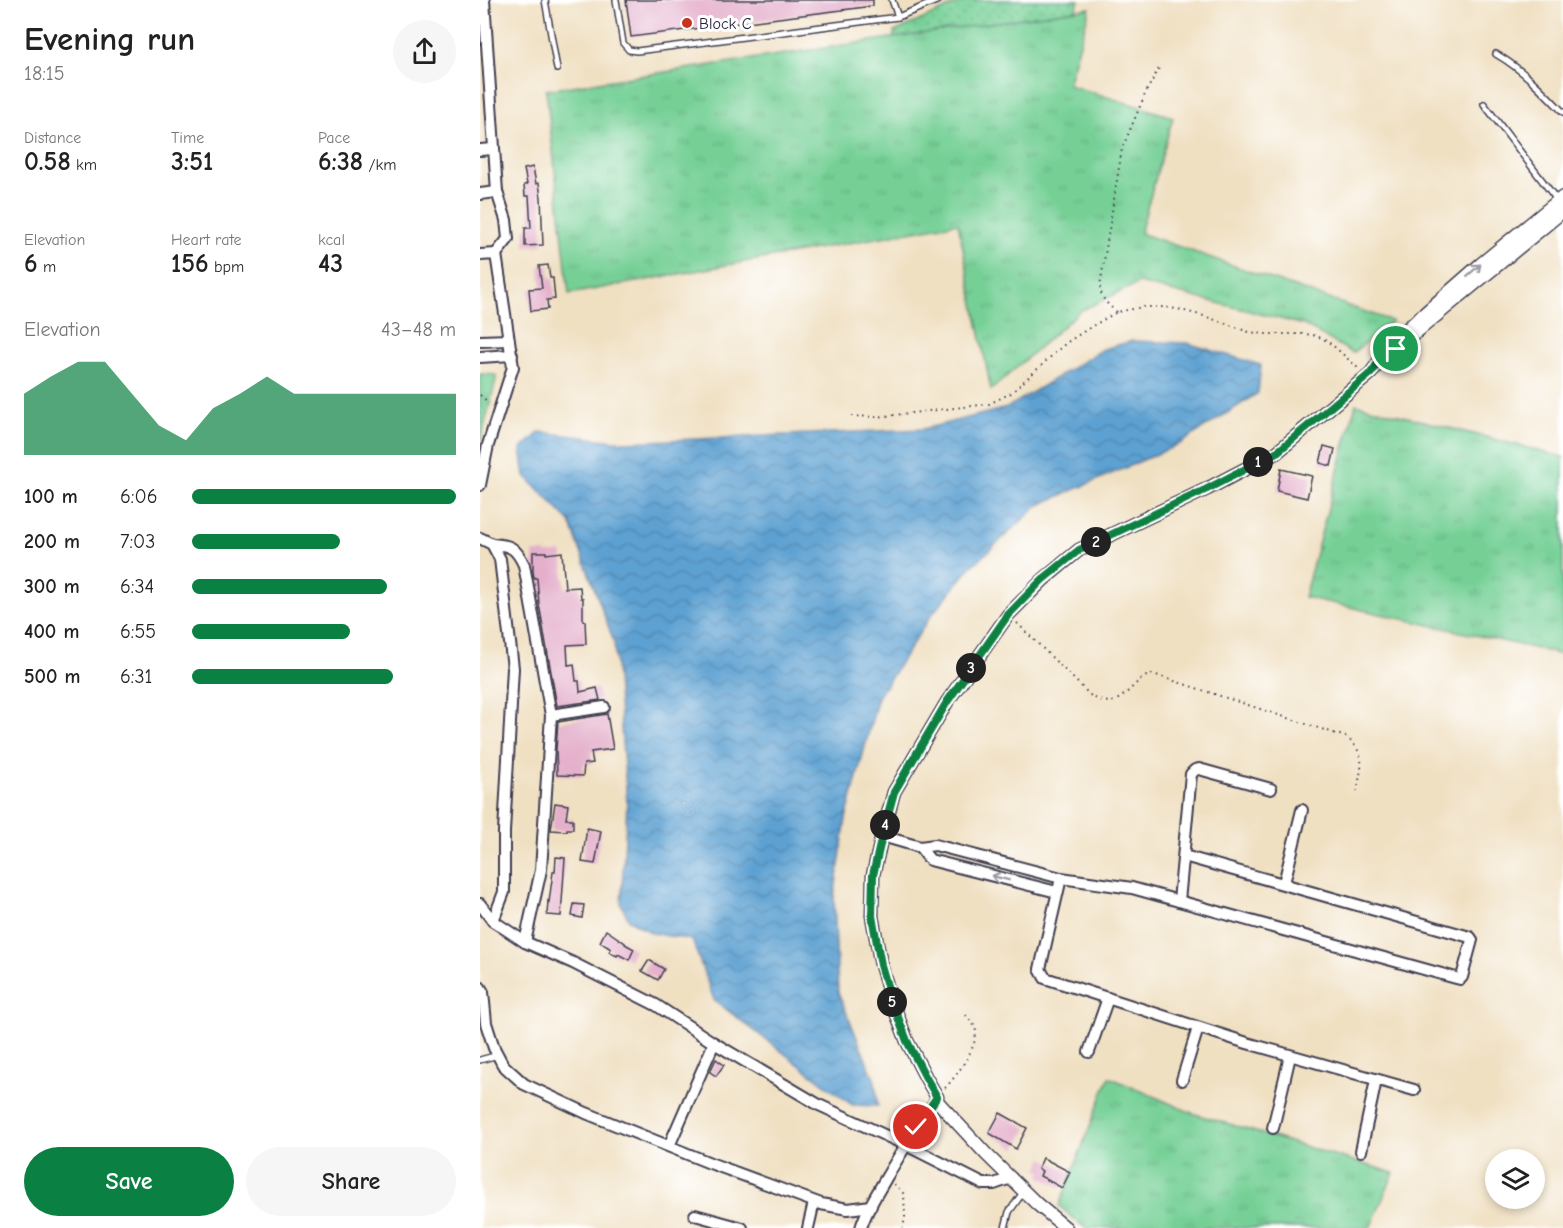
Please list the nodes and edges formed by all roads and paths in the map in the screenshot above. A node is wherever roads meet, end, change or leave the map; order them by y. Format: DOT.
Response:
graph roads {
  1 [pos="484,0"];
  2 [pos="545,0"];
  3 [pos="616,0"];
  4 [pos="892,0"];
  5 [pos="939,0"];
  6 [pos="898,17"];
  7 [pos="483,43"];
  8 [pos="1496,54"];
  9 [pos="1159,68"];
  10 [pos="556,69"];
  11 [pos="485,99"];
  12 [pos="1484,104"];
  13 [pos="1563,112"];
  14 [pos="494,149"];
  15 [pos="480,150"];
  16 [pos="497,192"];
  17 [pos="480,194"];
  18 [pos="1562,205"];
  19 [pos="496,254"];
  20 [pos="480,255"];
  21 [pos="1117,312"];
  22 [pos="509,340"];
  23 [pos="480,341"];
  24 [pos="512,355"];
  25 [pos="480,357"];
  26 [pos="1366,377"];
  27 [pos="851,416"];
  28 [pos="480,485"];
  29 [pos="480,538"];
  30 [pos="492,544"];
  31 [pos="1008,615"];
  32 [pos="604,707"];
  33 [pos="550,715"];
  34 [pos="1271,789"];
  35 [pos="1357,791"];
  36 [pos="1302,810"];
  37 [pos="882,836"];
  38 [pos="920,847"];
  39 [pos="1184,856"];
  40 [pos="1061,878"];
  41 [pos="1284,883"];
  42 [pos="1057,892"];
  43 [pos="1179,901"];
  44 [pos="480,904"];
  45 [pos="493,921"];
  46 [pos="525,942"];
  47 [pos="480,987"];
  48 [pos="1108,998"];
  49 [pos="966,1015"];
  50 [pos="1198,1028"];
  51 [pos="714,1043"];
  52 [pos="1089,1052"];
  53 [pos="498,1055"];
  54 [pos="1290,1056"];
  55 [pos="480,1060"];
  56 [pos="1182,1080"];
  57 [pos="1377,1080"];
  58 [pos="1414,1090"];
  59 [pos="937,1098"];
  60 [pos="1273,1128"];
  61 [pos="906,1145"];
  62 [pos="669,1146"];
  63 [pos="1361,1151"];
  64 [pos="887,1177"];
  65 [pos="1011,1178"];
  66 [pos="1024,1191"];
  67 [pos="814,1202"];
  68 [pos="871,1206"];
  69 [pos="695,1215"];
  70 [pos="742,1228"];
  71 [pos="808,1228"];
  72 [pos="861,1228"];
  73 [pos="903,1228"];
  74 [pos="1005,1228"];
  75 [pos="1066,1228"];
  1 -- 7 [label="street"];
  2 -- 10 [label="lane"];
  3 -- 6 [label="lane"];
  4 -- 6 [label="lane"];
  5 -- 6 [label="lane"];
  7 -- 11 [label="street"];
  8 -- 13 [label="lane"];
  9 -- 21 [label="path"];
  11 -- 14 [label="street"];
  12 -- 18 [label="lane"];
  14 -- 15 [label="street"];
  14 -- 16 [label="street"];
  16 -- 17 [label="street"];
  16 -- 19 [label="street"];
  18 -- 26 [label="street"];
  19 -- 20 [label="street"];
  19 -- 22 [label="street"];
  21 -- 26 [label="path"];
  21 -- 27 [label="path"];
  22 -- 23 [label="street"];
  22 -- 24 [label="street"];
  24 -- 25 [label="street"];
  24 -- 28 [label="street"];
  26 -- 31 [label="street"];
  29 -- 30 [label="street"];
  30 -- 33 [label="street"];
  30 -- 45 [label="street"];
  31 -- 35 [label="path"];
  31 -- 37 [label="street"];
  32 -- 33 [label="street"];
  33 -- 46 [label="street"];
  34 -- 39 [label="street"];
  36 -- 41 [label="street"];
  37 -- 38 [label="street"];
  37 -- 59 [label="street"];
  38 -- 40 [label="street"];
  42 -- 38 [label="street, one-way"];
  39 -- 41 [label="street"];
  39 -- 43 [label="street"];
  40 -- 42 [label="street"];
  40 -- 43 [label="street"];
  41 -- 43 [label="street"];
  42 -- 48 [label="street"];
  44 -- 45 [label="street"];
  45 -- 46 [label="street"];
  46 -- 51 [label="street"];
  47 -- 53 [label="street"];
  48 -- 50 [label="street"];
  48 -- 52 [label="street"];
  49 -- 59 [label="path"];
  50 -- 54 [label="street"];
  50 -- 56 [label="street"];
  51 -- 61 [label="street"];
  51 -- 62 [label="street"];
  53 -- 55 [label="lane"];
  53 -- 62 [label="street"];
  54 -- 57 [label="street"];
  54 -- 60 [label="street"];
  57 -- 58 [label="street"];
  57 -- 63 [label="street"];
  59 -- 61 [label="street"];
  59 -- 65 [label="street"];
  61 -- 64 [label="street"];
  61 -- 65 [label="street"];
  62 -- 67 [label="street"];
  64 -- 68 [label="street"];
  64 -- 73 [label="path"];
  65 -- 66 [label="street"];
  66 -- 74 [label="lane"];
  66 -- 75 [label="street"];
  67 -- 68 [label="street"];
  67 -- 71 [label="street"];
  68 -- 72 [label="street"];
  69 -- 70 [label="street"];
}
